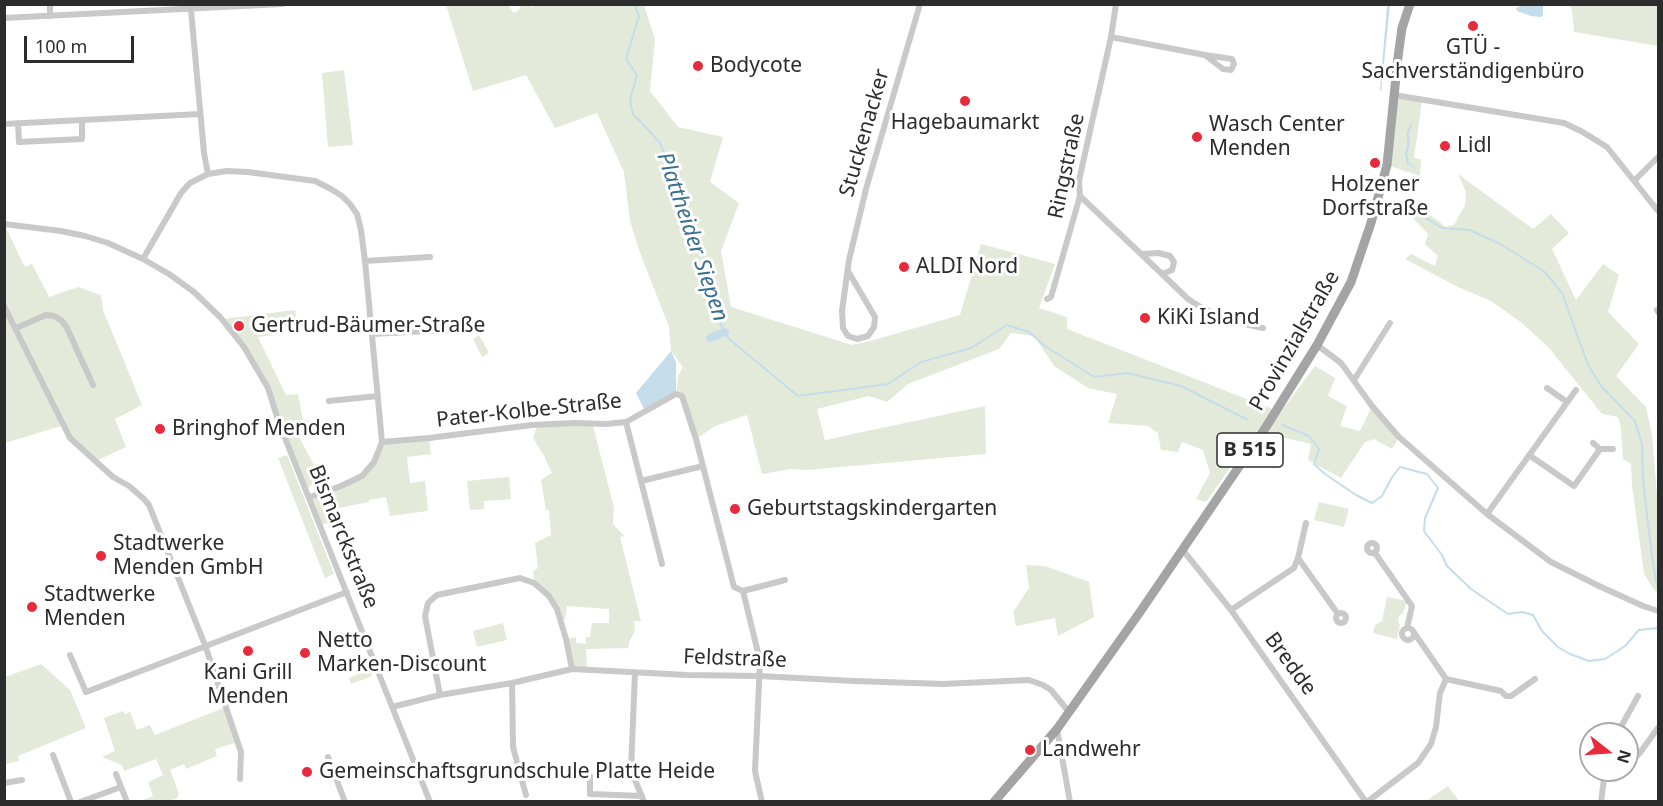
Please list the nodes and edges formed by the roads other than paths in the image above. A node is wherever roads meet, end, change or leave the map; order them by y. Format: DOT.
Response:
graph roads {
  1 [pos="50,4"];
  2 [pos="282,4"];
  3 [pos="920,4"];
  4 [pos="1116,4"];
  5 [pos="1410,4"];
  6 [pos="190,10"];
  7 [pos="50,16"];
  8 [pos="4,18"];
  9 [pos="1111,37"];
  10 [pos="1205,55"];
  11 [pos="1394,95"];
  12 [pos="200,114"];
  13 [pos="82,120"];
  14 [pos="18,123"];
  15 [pos="4,124"];
  16 [pos="1659,157"];
  17 [pos="208,174"];
  18 [pos="1634,181"];
  19 [pos="1080,196"];
  20 [pos="1659,211"];
  21 [pos="4,224"];
  22 [pos="1141,254"];
  23 [pos="430,256"];
  24 [pos="143,259"];
  25 [pos="365,261"];
  26 [pos="848,271"];
  27 [pos="1162,274"];
  28 [pos="1047,299"];
  29 [pos="4,306"];
  30 [pos="1390,322"];
  31 [pos="16,328"];
  32 [pos="1263,328"];
  33 [pos="464,329"];
  34 [pos="372,334"];
  35 [pos="1317,345"];
  36 [pos="1354,380"];
  37 [pos="93,385"];
  38 [pos="1547,388"];
  39 [pos="1576,390"];
  40 [pos="378,396"];
  41 [pos="328,401"];
  42 [pos="1567,402"];
  43 [pos="626,422"];
  44 [pos="382,442"];
  45 [pos="1593,443"];
  46 [pos="1600,449"];
  47 [pos="1613,449"];
  48 [pos="1529,455"];
  49 [pos="703,466"];
  50 [pos="641,481"];
  51 [pos="310,497"];
  52 [pos="1487,514"];
  53 [pos="1306,523"];
  54 [pos="1182,549"];
  55 [pos="1375,553"];
  56 [pos="1298,558"];
  57 [pos="662,564"];
  58 [pos="785,580"];
  59 [pos="743,591"];
  60 [pos="347,592"];
  61 [pos="1231,610"];
  62 [pos="1659,611"];
  63 [pos="1338,614"];
  64 [pos="205,645"];
  65 [pos="70,655"];
  66 [pos="572,669"];
  67 [pos="635,672"];
  68 [pos="760,676"];
  69 [pos="1446,679"];
  70 [pos="1535,679"];
  71 [pos="512,683"];
  72 [pos="440,695"];
  73 [pos="1638,696"];
  74 [pos="392,707"];
  75 [pos="1069,712"];
  76 [pos="1624,722"];
  77 [pos="1659,728"];
  78 [pos="1057,729"];
  79 [pos="1639,754"];
  80 [pos="53,755"];
  81 [pos="327,757"];
  82 [pos="116,774"];
  83 [pos="590,776"];
  84 [pos="240,779"];
  85 [pos="22,780"];
  86 [pos="1603,782"];
  87 [pos="4,783"];
  88 [pos="121,787"];
  89 [pos="526,795"];
  90 [pos="590,798"];
  91 [pos="643,799"];
  92 [pos="71,801"];
  93 [pos="80,801"];
  94 [pos="127,801"];
  95 [pos="345,801"];
  96 [pos="430,801"];
  97 [pos="762,801"];
  98 [pos="994,801"];
  99 [pos="1070,801"];
  100 [pos="1367,801"];
  101 [pos="1601,801"];
  1 -- 7 [label="street"];
  2 -- 6 [label="street"];
  3 -- 26 [label="street, Stuckenacker"];
  4 -- 9 [label="street, Ringstraße"];
  5 -- 11 [label="main road, Provinzialstraße / B 515"];
  6 -- 7 [label="street"];
  6 -- 12 [label="street"];
  7 -- 8 [label="street"];
  9 -- 10 [label="street"];
  9 -- 19 [label="street, Ringstraße"];
  11 -- 18 [label="street"];
  11 -- 35 [label="main road, Provinzialstraße / B 515"];
  12 -- 13 [label="street"];
  12 -- 17 [label="street"];
  13 -- 14 [label="street"];
  13 -- 14 [label="street"];
  14 -- 15 [label="street"];
  16 -- 18 [label="street"];
  17 -- 24 [label="street"];
  17 -- 25 [label="street"];
  18 -- 20 [label="street"];
  19 -- 22 [label="street"];
  19 -- 28 [label="street, Ringstraße"];
  21 -- 24 [label="street, Bismarckstraße"];
  22 -- 27 [label="street"];
  22 -- 27 [label="street"];
  23 -- 25 [label="street"];
  24 -- 51 [label="street, Bismarckstraße"];
  25 -- 34 [label="street"];
  26 -- 26 [label="street, Stuckenacker"];
  27 -- 32 [label="street"];
  29 -- 31 [label="street"];
  30 -- 36 [label="street"];
  31 -- 37 [label="street"];
  31 -- 64 [label="street"];
  33 -- 34 [label="street"];
  34 -- 40 [label="street"];
  35 -- 36 [label="street"];
  35 -- 54 [label="main road, Provinzialstraße / B 515"];
  36 -- 52 [label="street"];
  38 -- 42 [label="street"];
  39 -- 42 [label="street"];
  40 -- 41 [label="street"];
  40 -- 44 [label="street"];
  42 -- 48 [label="street"];
  43 -- 44 [label="street, Pater-Kolbe-Straße"];
  43 -- 49 [label="street, Pater-Kolbe-Straße"];
  43 -- 50 [label="street"];
  44 -- 51 [label="street"];
  45 -- 46 [label="street"];
  46 -- 47 [label="street"];
  46 -- 48 [label="street"];
  48 -- 52 [label="street"];
  49 -- 50 [label="street"];
  49 -- 59 [label="street, Pater-Kolbe-Straße"];
  50 -- 57 [label="street"];
  51 -- 60 [label="street, Bismarckstraße"];
  52 -- 62 [label="street"];
  53 -- 56 [label="street"];
  54 -- 61 [label="street, Bredde"];
  54 -- 75 [label="main road, Provinzialstraße / B 515"];
  55 -- 69 [label="street"];
  56 -- 61 [label="street"];
  56 -- 63 [label="street"];
  58 -- 59 [label="street"];
  59 -- 68 [label="street, Pater-Kolbe-Straße"];
  60 -- 64 [label="street"];
  60 -- 74 [label="street, Bismarckstraße"];
  61 -- 100 [label="street, Bredde"];
  64 -- 65 [label="street"];
  64 -- 84 [label="street"];
  66 -- 67 [label="street, Feldstraße"];
  66 -- 71 [label="street, Feldstraße"];
  66 -- 72 [label="street"];
  67 -- 68 [label="street, Feldstraße"];
  67 -- 91 [label="street"];
  68 -- 75 [label="street, Feldstraße"];
  68 -- 97 [label="street, Pater-Kolbe-Straße"];
  69 -- 70 [label="street"];
  69 -- 100 [label="street"];
  71 -- 72 [label="street, Feldstraße"];
  71 -- 89 [label="street"];
  72 -- 74 [label="street, Feldstraße"];
  73 -- 76 [label="street"];
  74 -- 96 [label="street, Bismarckstraße"];
  75 -- 78 [label="main road, B 515"];
  77 -- 79 [label="street"];
  78 -- 98 [label="main road, B 515"];
  78 -- 99 [label="street"];
  80 -- 92 [label="street"];
  81 -- 95 [label="street"];
  82 -- 88 [label="street"];
  83 -- 90 [label="street"];
  85 -- 87 [label="street"];
  86 -- 101 [label="street"];
  88 -- 93 [label="street"];
  88 -- 94 [label="street"];
  90 -- 91 [label="street"];
}
